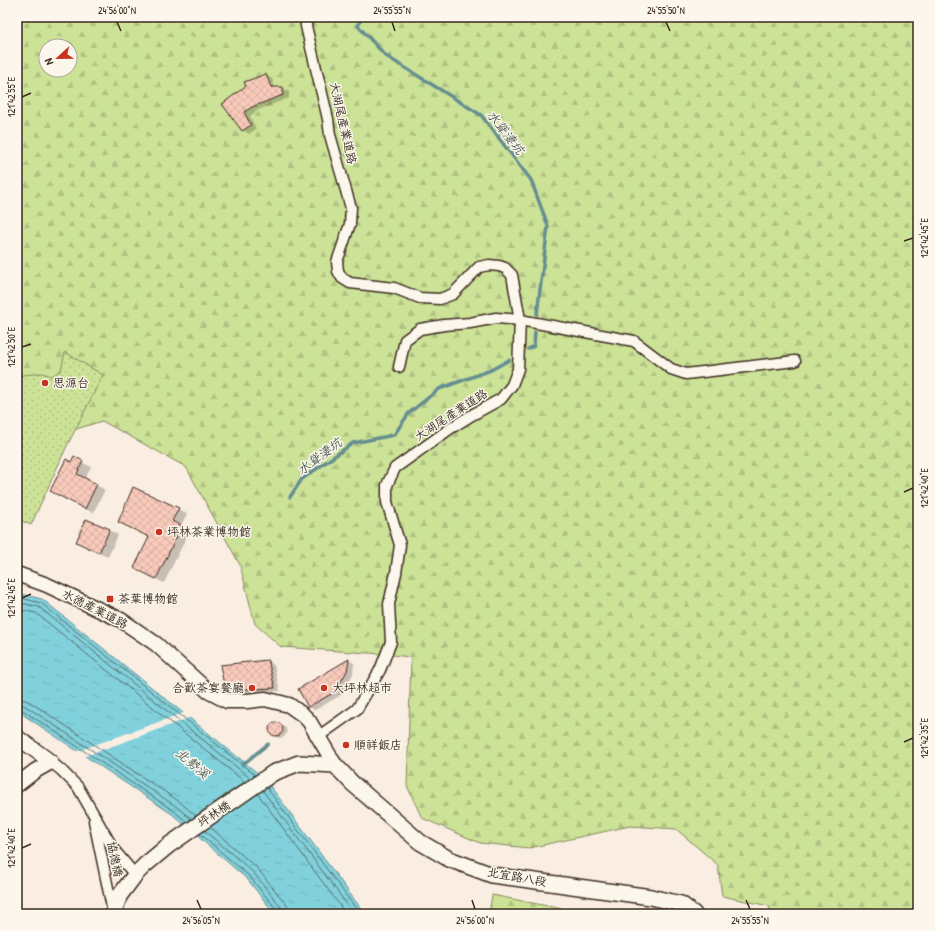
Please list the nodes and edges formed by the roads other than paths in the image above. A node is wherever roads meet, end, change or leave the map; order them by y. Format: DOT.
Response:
graph roads {
  1 [pos="306,17"];
  2 [pos="520,320"];
  3 [pos="795,361"];
  4 [pos="399,367"];
  5 [pos="17,574"];
  6 [pos="17,736"];
  7 [pos="319,736"];
  8 [pos="51,762"];
  9 [pos="335,765"];
  10 [pos="17,785"];
  11 [pos="92,811"];
  12 [pos="135,875"];
  13 [pos="113,913"];
  14 [pos="694,914"];
  1 -- 2 [label="street, 大湖尾產業道路"];
  2 -- 3 [label="street"];
  2 -- 4 [label="street"];
  2 -- 7 [label="street, 大湖尾產業道路"];
  5 -- 7 [label="street, 水德產業道路"];
  6 -- 8 [label="street"];
  7 -- 9 [label="street, 水德產業道路"];
  8 -- 10 [label="street"];
  8 -- 11 [label="street, 協德橋"];
  9 -- 12 [label="main road, 坪林橋"];
  9 -- 14 [label="main road, 北宜路八段"];
  11 -- 12 [label="street, 協德橋"];
  11 -- 13 [label="street, 協德橋"];
  12 -- 13 [label="main road"];
}
